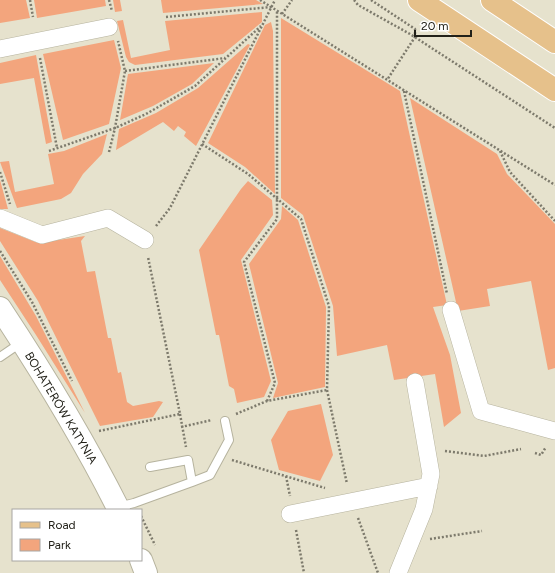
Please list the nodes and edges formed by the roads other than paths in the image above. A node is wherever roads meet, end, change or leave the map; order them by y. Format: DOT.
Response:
graph roads {
  1 [pos="419,0"];
  2 [pos="492,0"];
  3 [pos="113,27"];
  4 [pos="555,42"];
  5 [pos="0,49"];
  6 [pos="555,90"];
  7 [pos="6,214"];
  8 [pos="145,240"];
  9 [pos="0,308"];
  10 [pos="451,310"];
  11 [pos="22,341"];
  12 [pos="0,357"];
  13 [pos="415,382"];
  14 [pos="224,419"];
  15 [pos="555,431"];
  16 [pos="150,467"];
  17 [pos="192,482"];
  18 [pos="429,486"];
  19 [pos="118,509"];
  20 [pos="292,513"];
  21 [pos="141,561"];
  22 [pos="146,573"];
  23 [pos="398,573"];
  1 -- 6 [label="main road"];
  2 -- 4 [label="main road"];
  3 -- 5 [label="street"];
  7 -- 8 [label="street"];
  9 -- 11 [label="street, BOHATERÓW KATYNIA"];
  10 -- 15 [label="street"];
  11 -- 12 [label="lane"];
  11 -- 19 [label="street, BOHATERÓW KATYNIA"];
  13 -- 18 [label="street"];
  14 -- 17 [label="lane"];
  16 -- 17 [label="lane"];
  17 -- 19 [label="lane"];
  18 -- 20 [label="street"];
  18 -- 23 [label="street"];
  21 -- 22 [label="street"];
}
